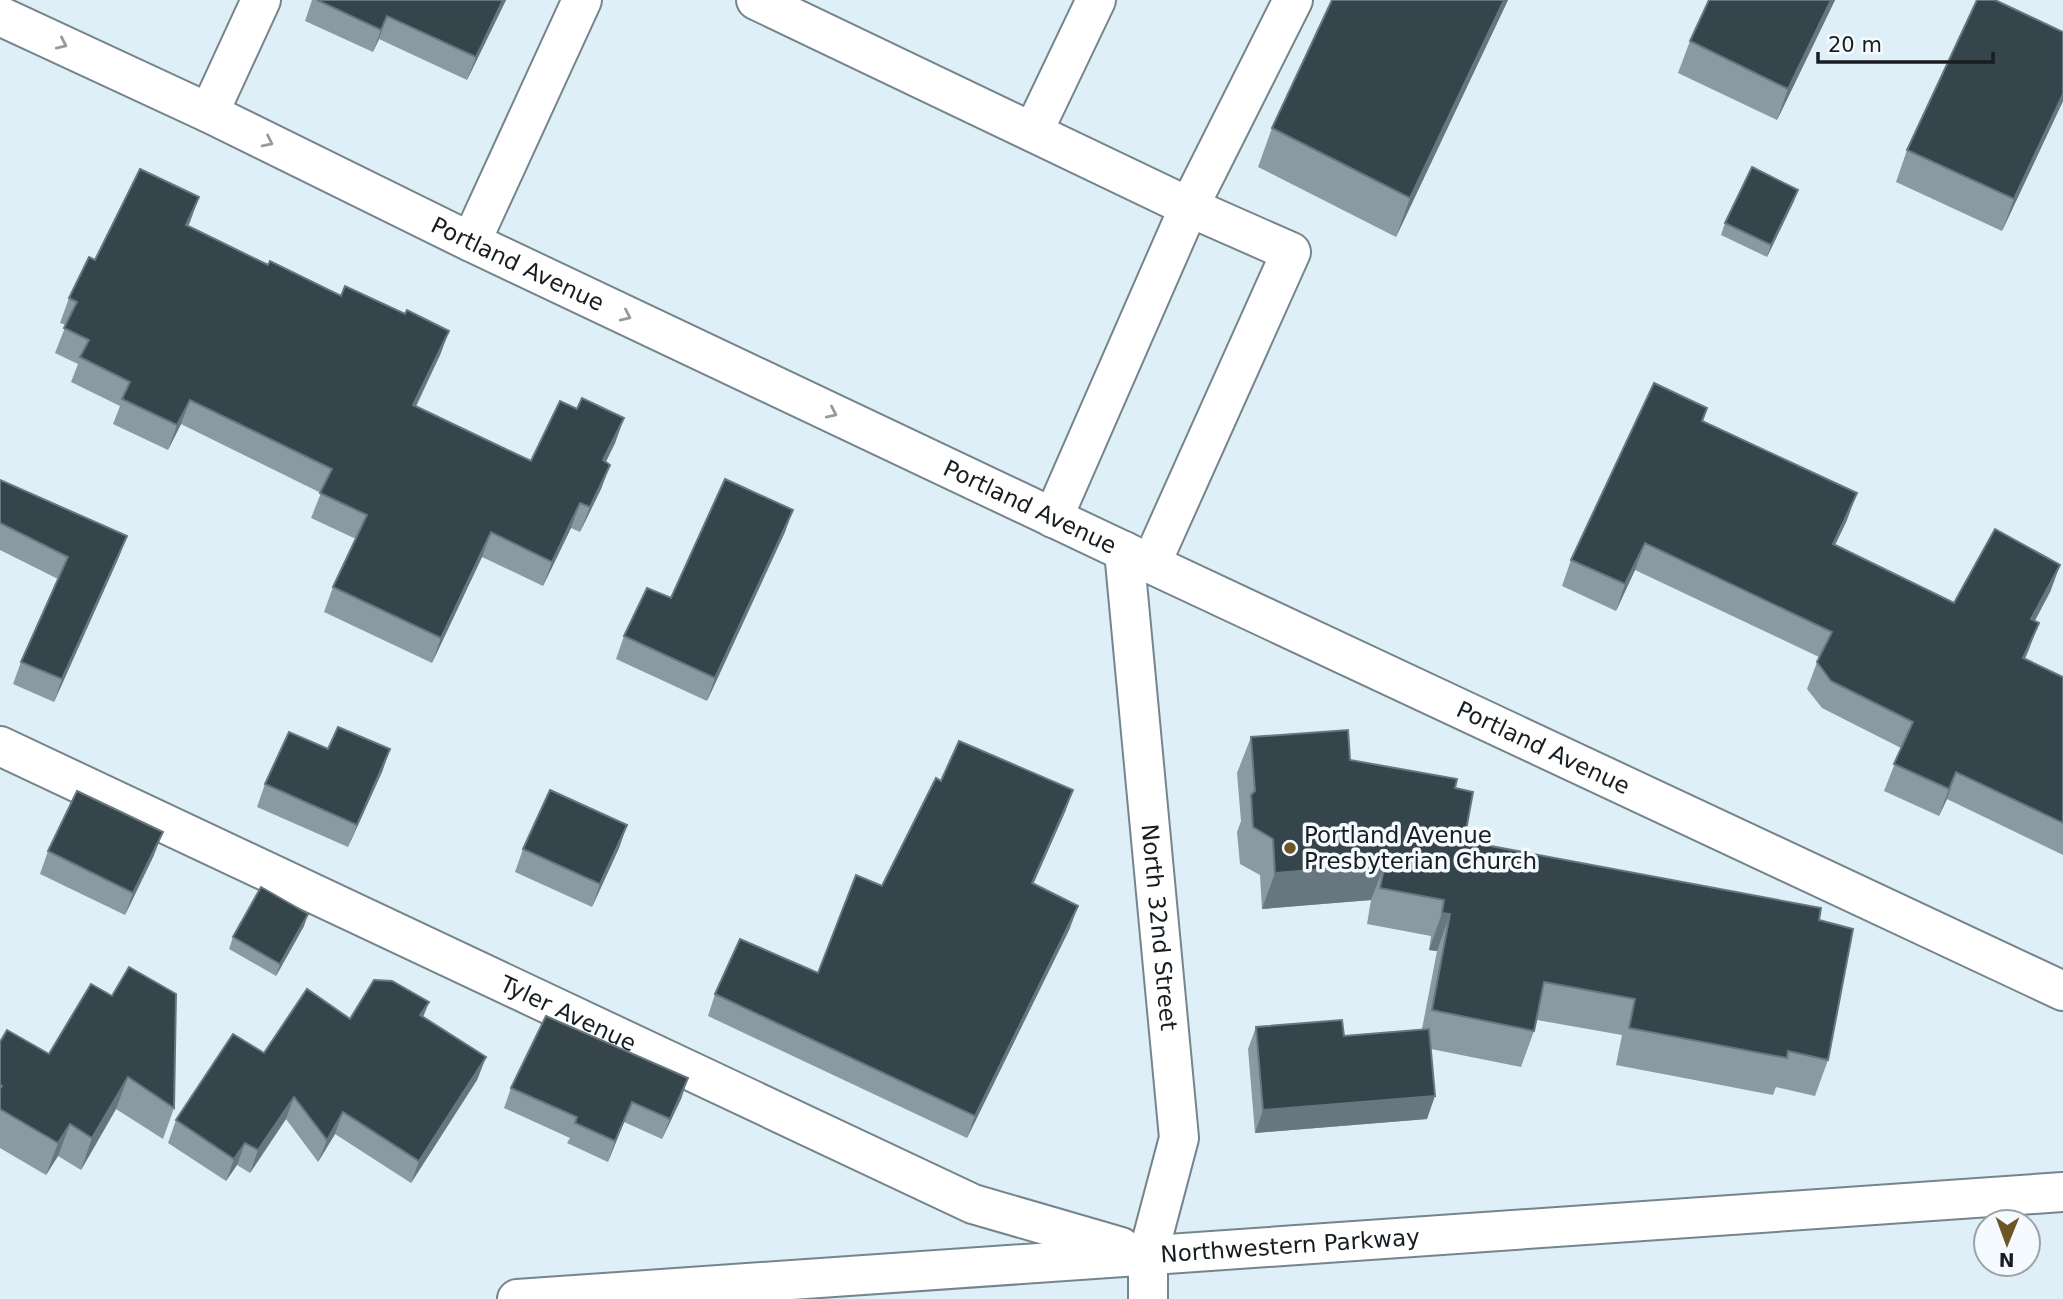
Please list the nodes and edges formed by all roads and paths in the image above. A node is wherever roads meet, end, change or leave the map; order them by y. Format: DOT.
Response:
graph roads {
  1 [pos="261,0"];
  2 [pos="582,0"];
  3 [pos="756,0"];
  4 [pos="1096,0"];
  5 [pos="1293,0"];
  6 [pos="3,24"];
  7 [pos="209,113"];
  8 [pos="1033,132"];
  9 [pos="1189,207"];
  10 [pos="471,242"];
  11 [pos="1053,518"];
  12 [pos="1137,558"];
  13 [pos="0,746"];
  14 [pos="2063,991"];
  15 [pos="2063,1192"];
  16 [pos="1148,1255"];
  17 [pos="517,1299"];
  18 [pos="1148,1299"];
  1 -- 7 [label="street"];
  2 -- 10 [label="street"];
  3 -- 8 [label="street"];
  4 -- 8 [label="street"];
  5 -- 9 [label="street"];
  6 -- 7 [label="street, Portland Avenue, one-way"];
  7 -- 10 [label="street, Portland Avenue, one-way"];
  8 -- 9 [label="street"];
  9 -- 11 [label="street"];
  9 -- 12 [label="street"];
  10 -- 11 [label="street, Portland Avenue, one-way"];
  11 -- 12 [label="street, Portland Avenue"];
  12 -- 14 [label="street, Portland Avenue"];
  12 -- 16 [label="street, North 32nd Street"];
  13 -- 16 [label="street, Tyler Avenue"];
  15 -- 16 [label="street, Northwestern Parkway"];
  16 -- 17 [label="street, Northwestern Parkway"];
  16 -- 18 [label="street, North 32nd Street"];
}
